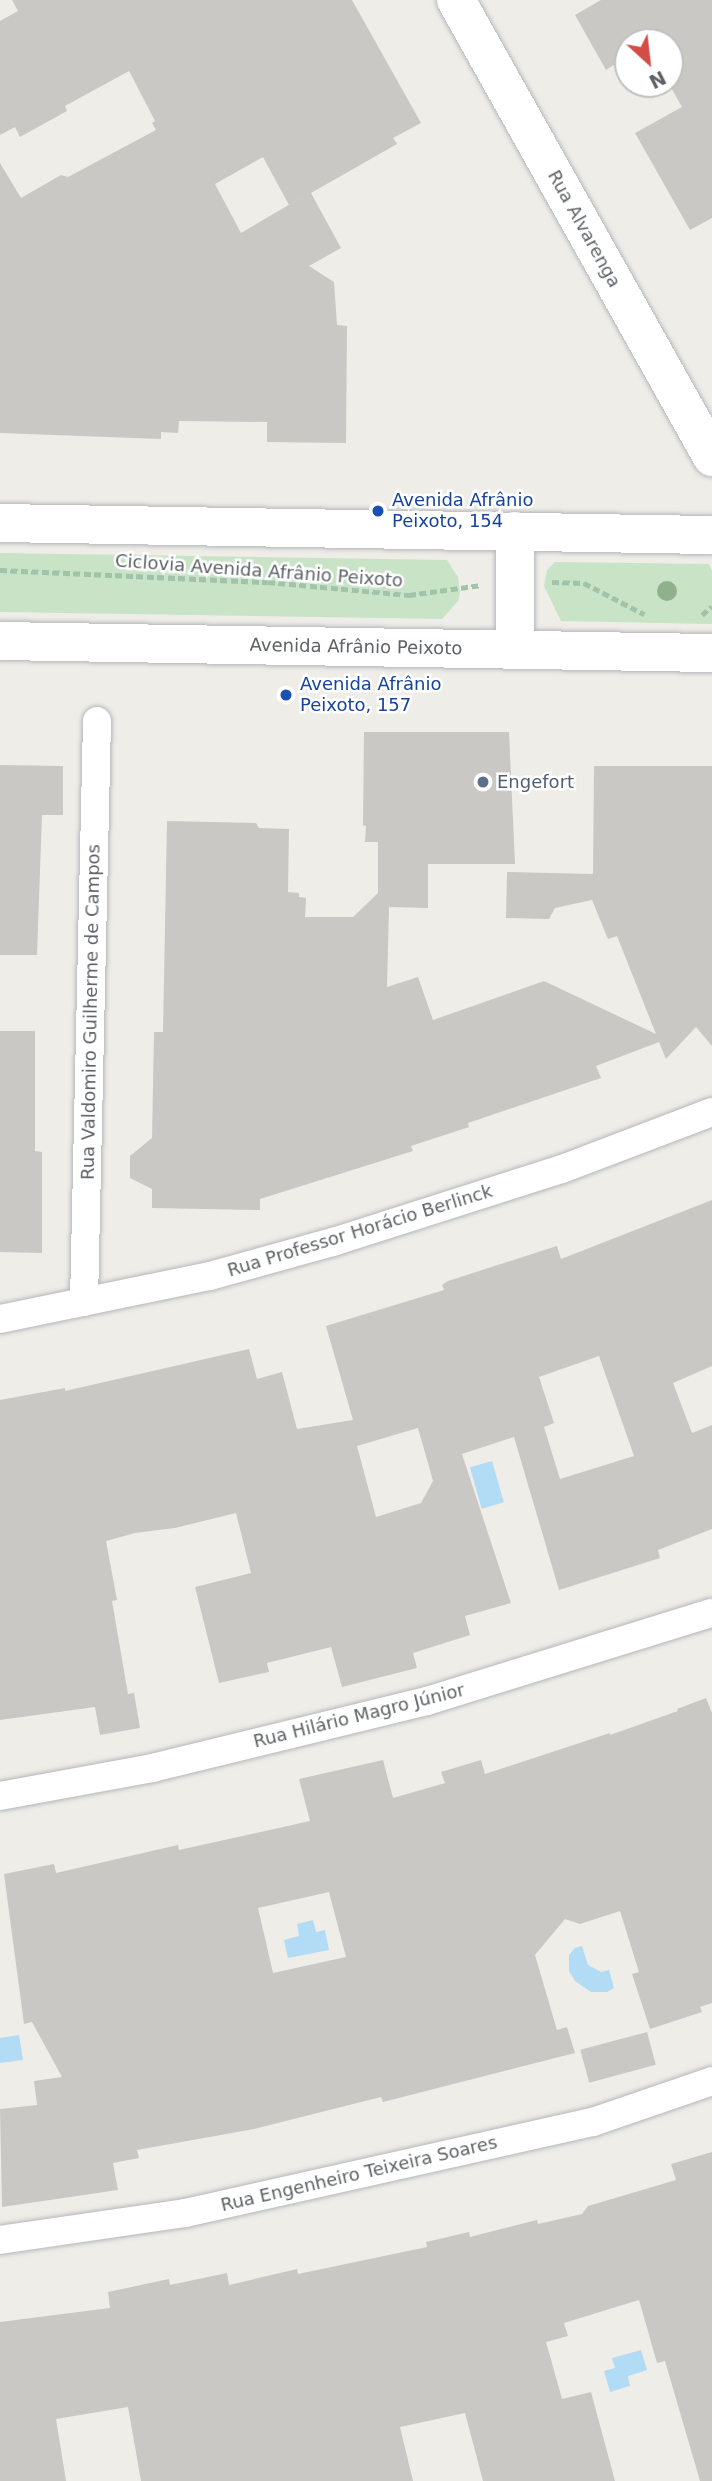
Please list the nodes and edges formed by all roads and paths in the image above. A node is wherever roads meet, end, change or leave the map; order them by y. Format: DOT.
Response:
graph roads {
  1 [pos="456,0"];
  2 [pos="712,457"];
  3 [pos="0,523"];
  4 [pos="515,531"];
  5 [pos="712,535"];
  6 [pos="0,570"];
  7 [pos="515,580"];
  8 [pos="712,606"];
  9 [pos="692,619"];
  10 [pos="656,620"];
  11 [pos="0,641"];
  12 [pos="515,650"];
  13 [pos="712,653"];
  14 [pos="97,721"];
  15 [pos="712,1112"];
  16 [pos="84,1302"];
  17 [pos="0,1319"];
  18 [pos="712,1613"];
  19 [pos="0,1796"];
  20 [pos="712,2081"];
  21 [pos="0,2240"];
  1 -- 2 [label="main road, Rua Alvarenga"];
  3 -- 4 [label="main road"];
  4 -- 5 [label="main road"];
  4 -- 7 [label="main road"];
  6 -- 7 [label="path, Ciclovia Avenida Afrânio Peixoto"];
  7 -- 10 [label="path, Ciclovia Avenida Afrânio Peixoto"];
  7 -- 12 [label="main road"];
  8 -- 9 [label="path"];
  11 -- 12 [label="main road, Avenida Afrânio Peixoto"];
  12 -- 13 [label="main road, Avenida Afrânio Peixoto"];
  14 -- 16 [label="street, Rua Valdomiro Guilherme de Campos"];
  15 -- 16 [label="street, Rua Professor Horácio Berlinck"];
  16 -- 17 [label="street, Rua Professor Horácio Berlinck"];
  18 -- 19 [label="street, Rua Hilário Magro Júnior"];
  20 -- 21 [label="street, Rua Engenheiro Teixeira Soares"];
}
